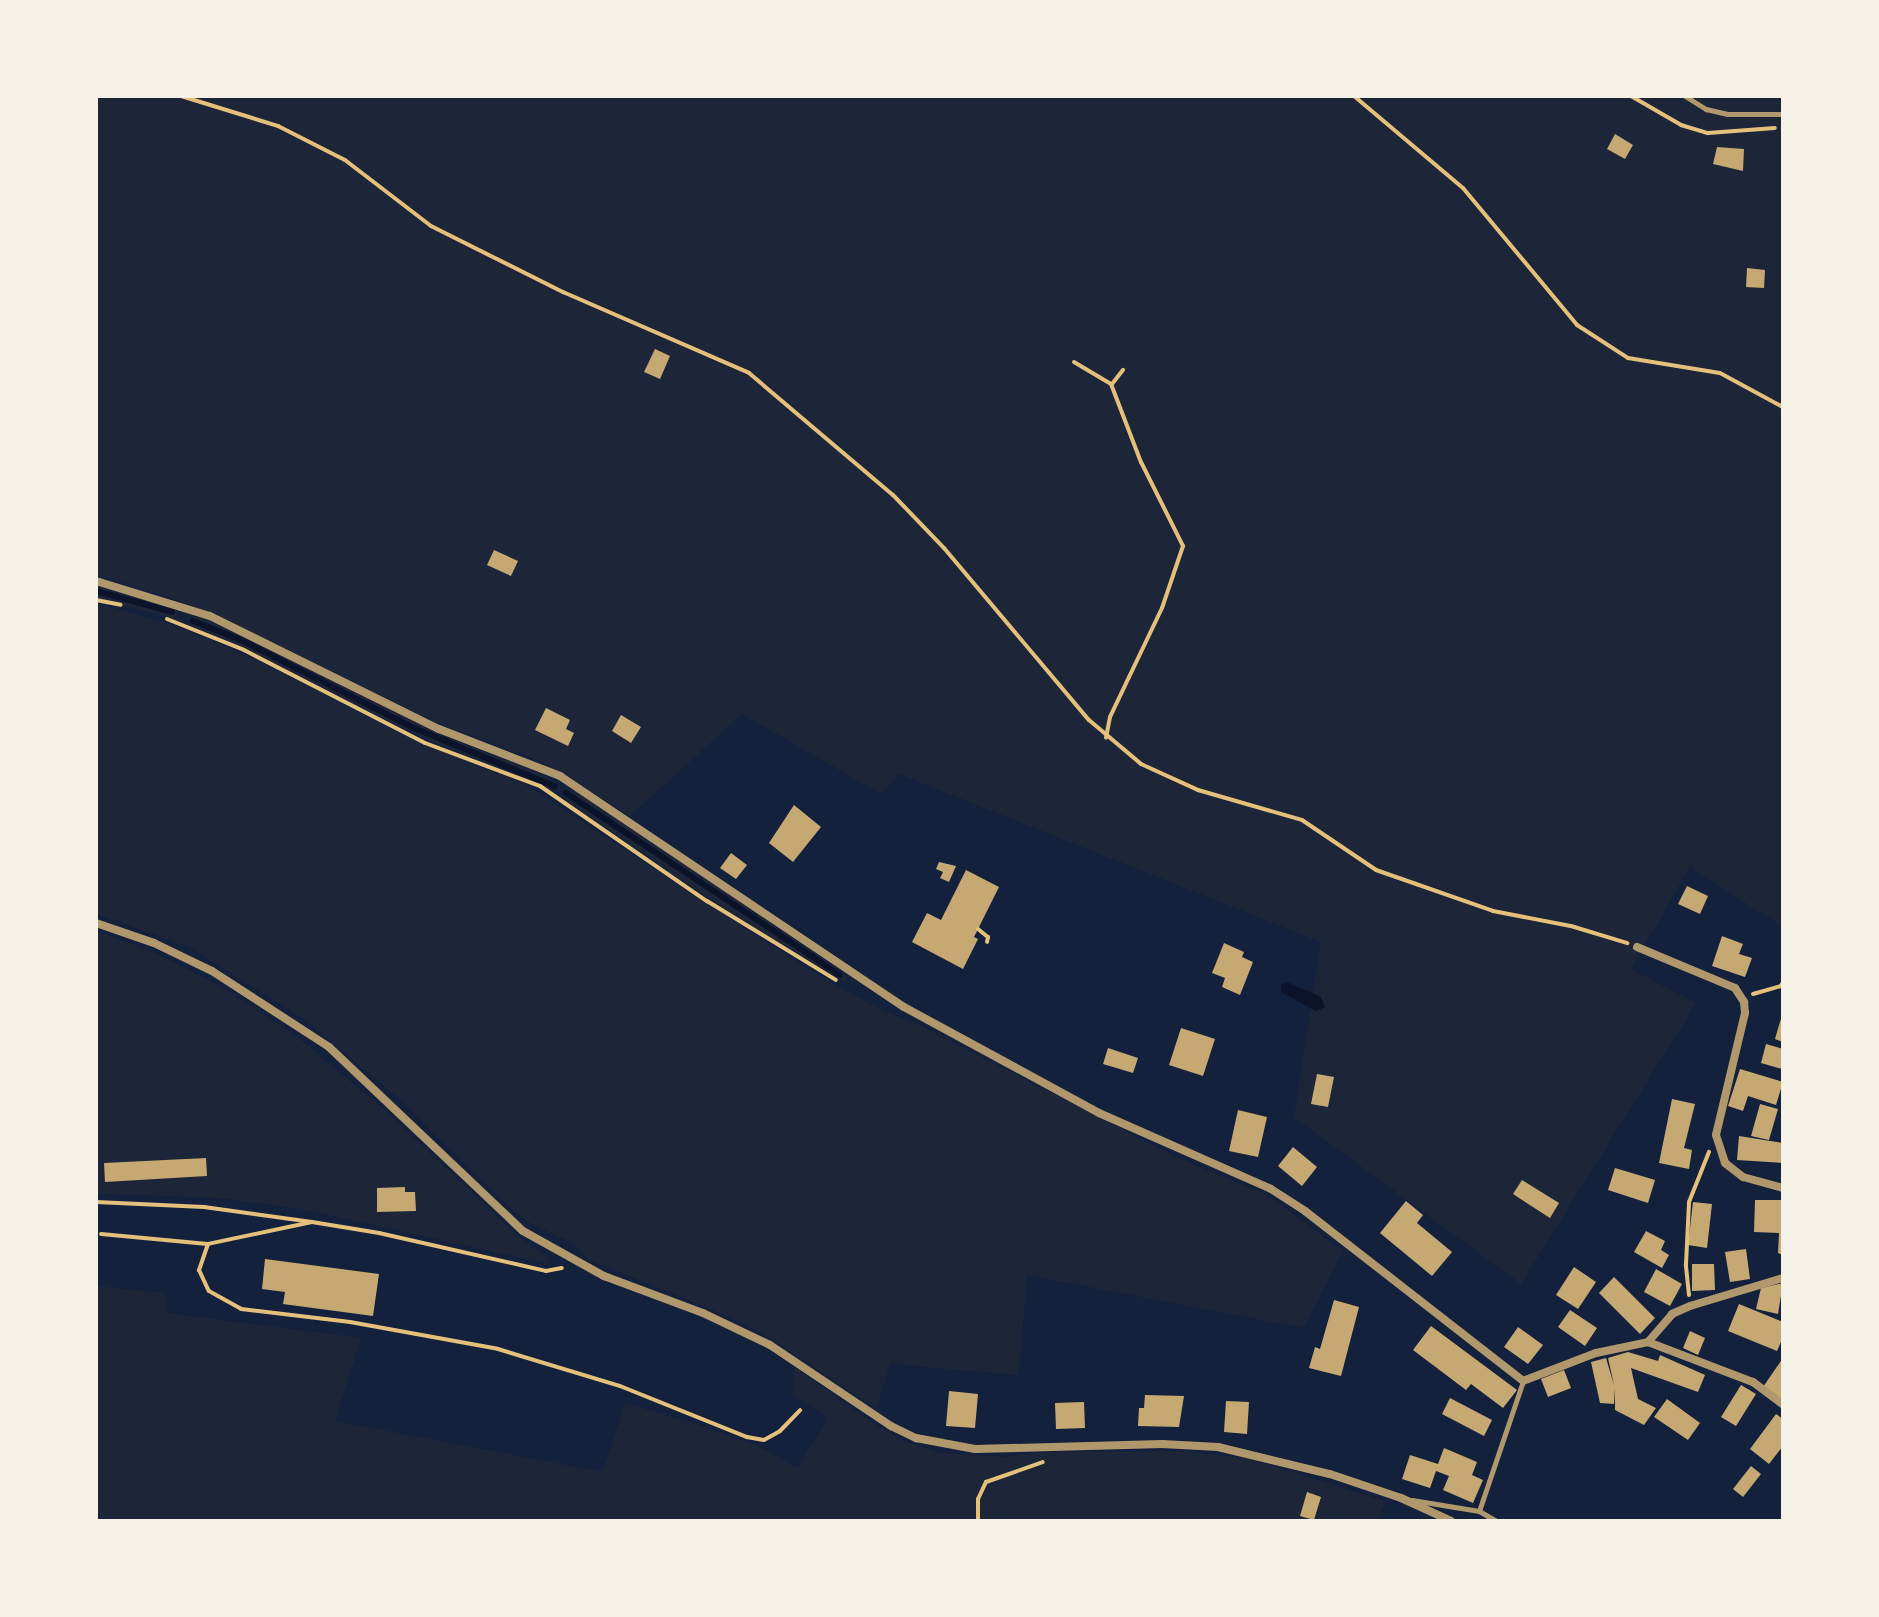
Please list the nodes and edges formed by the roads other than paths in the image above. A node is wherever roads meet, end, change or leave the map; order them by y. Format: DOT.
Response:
graph roads {
  1 [pos="1685,96"];
  2 [pos="1783,114"];
  3 [pos="96,581"];
  4 [pos="96,923"];
  5 [pos="1637,947"];
  6 [pos="1783,1188"];
  7 [pos="1783,1278"];
  8 [pos="1648,1342"];
  9 [pos="1523,1381"];
  10 [pos="1783,1405"];
  11 [pos="1401,1498"];
  12 [pos="1479,1511"];
  13 [pos="1451,1521"];
  14 [pos="1496,1521"];
  1 -- 2 [label="lane"];
  3 -- 9 [label="street"];
  4 -- 11 [label="street"];
  5 -- 6 [label="street"];
  7 -- 8 [label="street"];
  8 -- 9 [label="street"];
  8 -- 10 [label="street"];
  9 -- 12 [label="lane"];
  11 -- 12 [label="lane"];
  11 -- 13 [label="street"];
  12 -- 14 [label="lane"];
}
